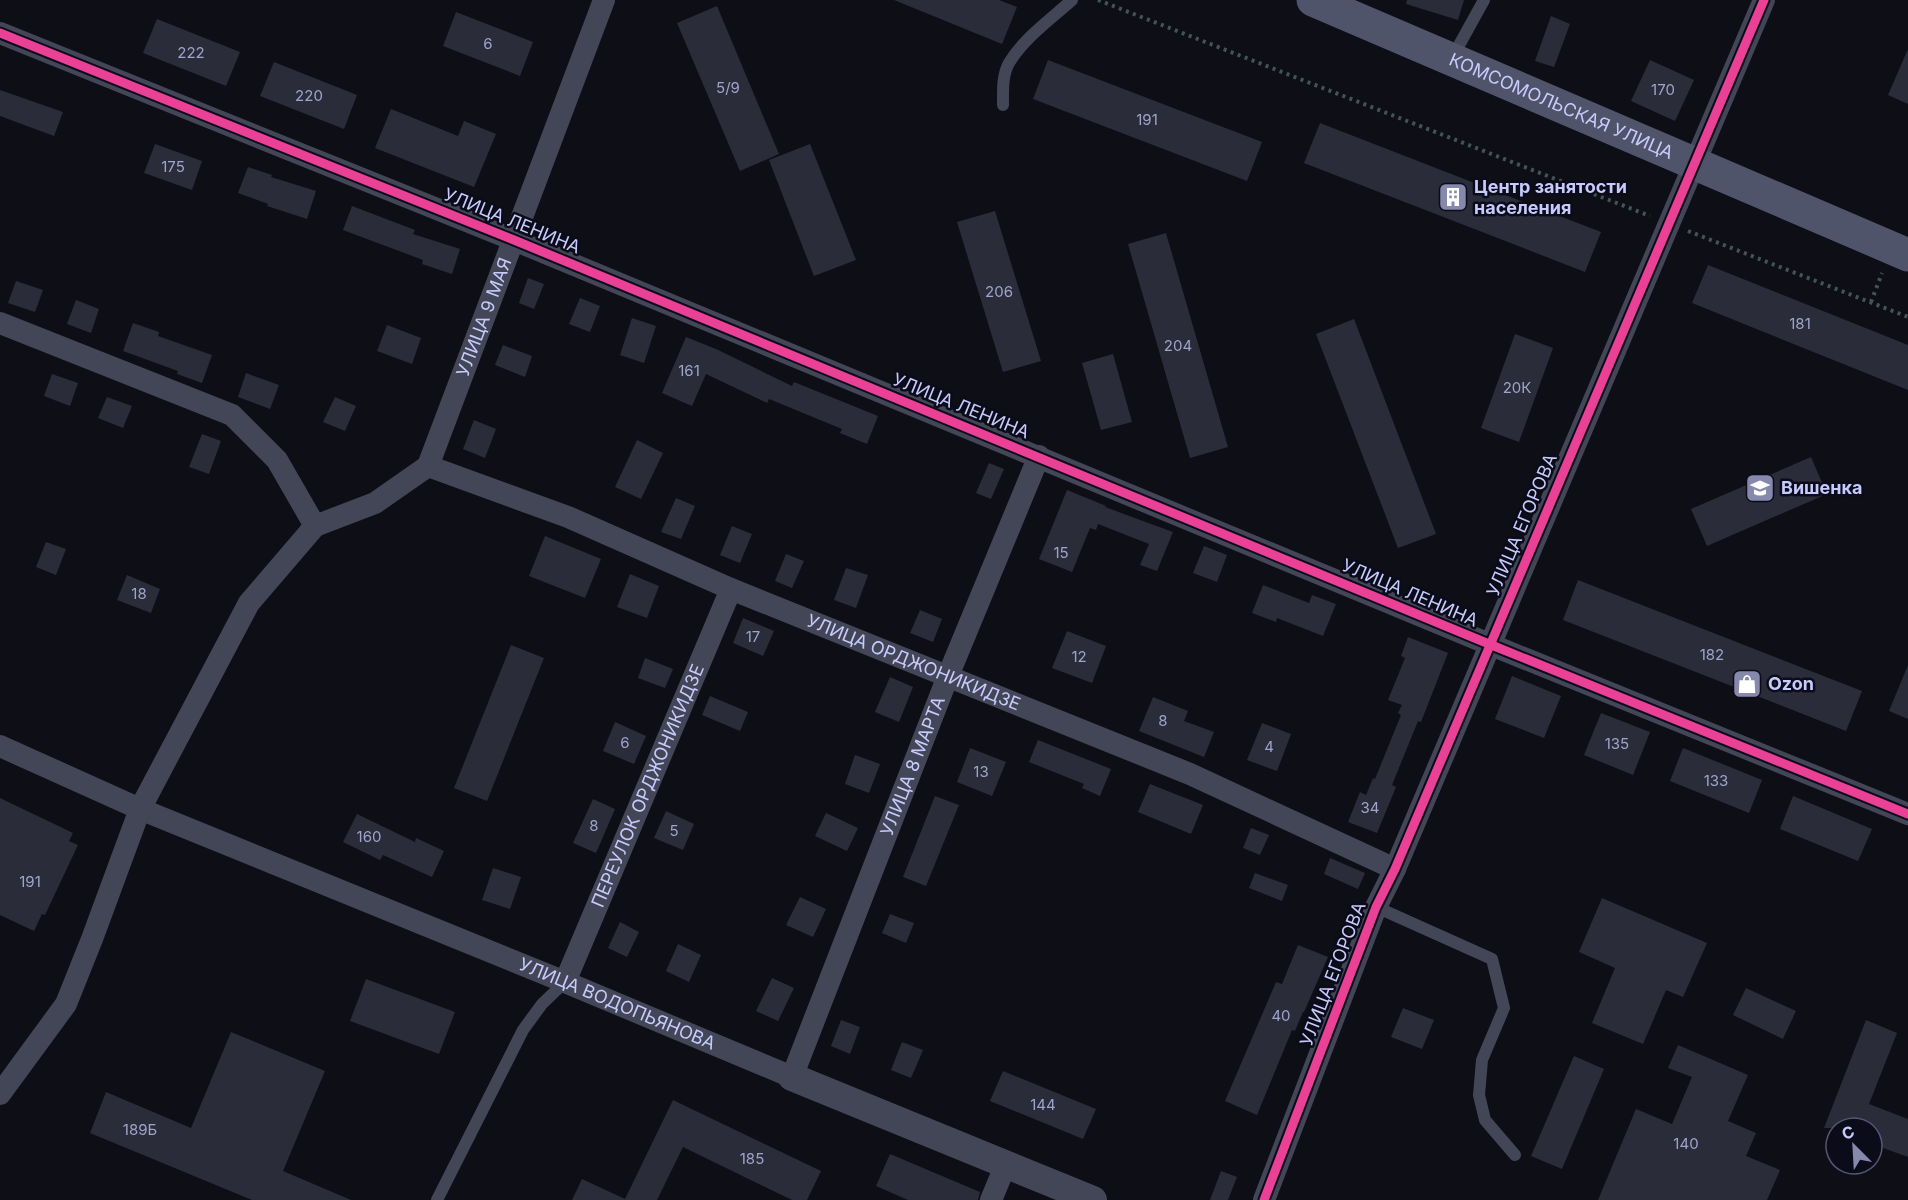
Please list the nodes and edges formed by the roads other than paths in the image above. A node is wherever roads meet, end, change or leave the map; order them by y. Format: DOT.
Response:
graph roads {
  1 [pos="604,0"];
  2 [pos="1072,0"];
  3 [pos="1312,0"];
  4 [pos="1484,0"];
  5 [pos="1764,0"];
  6 [pos="0,33"];
  7 [pos="1451,59"];
  8 [pos="1003,105"];
  9 [pos="1695,164"];
  10 [pos="514,240"];
  11 [pos="1896,261"];
  12 [pos="0,323"];
  13 [pos="1039,456"];
  14 [pos="428,465"];
  15 [pos="315,526"];
  16 [pos="731,589"];
  17 [pos="1490,644"];
  18 [pos="948,676"];
  19 [pos="0,746"];
  20 [pos="140,809"];
  21 [pos="1908,814"];
  22 [pos="1395,869"];
  23 [pos="1376,907"];
  24 [pos="565,982"];
  25 [pos="792,1077"];
  26 [pos="0,1094"];
  27 [pos="1515,1155"];
  28 [pos="1006,1164"];
  29 [pos="437,1200"];
  30 [pos="991,1200"];
  31 [pos="1093,1200"];
  32 [pos="1264,1200"];
  1 -- 10 [label="street, УЛИЦА 9 МАЯ"];
  2 -- 8 [label="lane"];
  3 -- 7 [label="main road, КОМСОМОЛЬСКАЯ УЛИЦА"];
  4 -- 7 [label="lane"];
  5 -- 9 [label="street, УЛИЦА ЕГОРОВА"];
  6 -- 10 [label="street, УЛИЦА ЛЕНИНА"];
  7 -- 9 [label="main road, КОМСОМОЛЬСКАЯ УЛИЦА"];
  9 -- 11 [label="main road, КОМСОМОЛЬСКАЯ УЛИЦА"];
  9 -- 17 [label="street, УЛИЦА ЕГОРОВА"];
  10 -- 13 [label="street, УЛИЦА ЛЕНИНА"];
  10 -- 14 [label="street, УЛИЦА 9 МАЯ"];
  12 -- 15 [label="street"];
  13 -- 17 [label="street, УЛИЦА ЛЕНИНА"];
  13 -- 18 [label="street, УЛИЦА 8 МАРТА"];
  14 -- 15 [label="street"];
  14 -- 16 [label="street, УЛИЦА ОРДЖОНИКИДЗЕ"];
  15 -- 20 [label="street"];
  16 -- 18 [label="street, УЛИЦА ОРДЖОНИКИДЗЕ"];
  16 -- 24 [label="street, ПЕРЕУЛОК ОРДЖОНИКИДЗЕ"];
  17 -- 21 [label="street, УЛИЦА ЛЕНИНА"];
  17 -- 22 [label="street, УЛИЦА ЕГОРОВА"];
  18 -- 22 [label="street, УЛИЦА ОРДЖОНИКИДЗЕ"];
  18 -- 25 [label="street, УЛИЦА 8 МАРТА"];
  19 -- 20 [label="street, УЛИЦА ВОДОПЬЯНОВА"];
  20 -- 24 [label="street, УЛИЦА ВОДОПЬЯНОВА"];
  20 -- 26 [label="street"];
  22 -- 23 [label="street, УЛИЦА ЕГОРОВА"];
  23 -- 27 [label="lane"];
  23 -- 32 [label="street, УЛИЦА ЕГОРОВА"];
  24 -- 25 [label="street, УЛИЦА ВОДОПЬЯНОВА"];
  24 -- 29 [label="lane"];
  25 -- 28 [label="street, УЛИЦА ВОДОПЬЯНОВА"];
  28 -- 30 [label="street"];
  28 -- 31 [label="street, УЛИЦА ВОДОПЬЯНОВА"];
}
